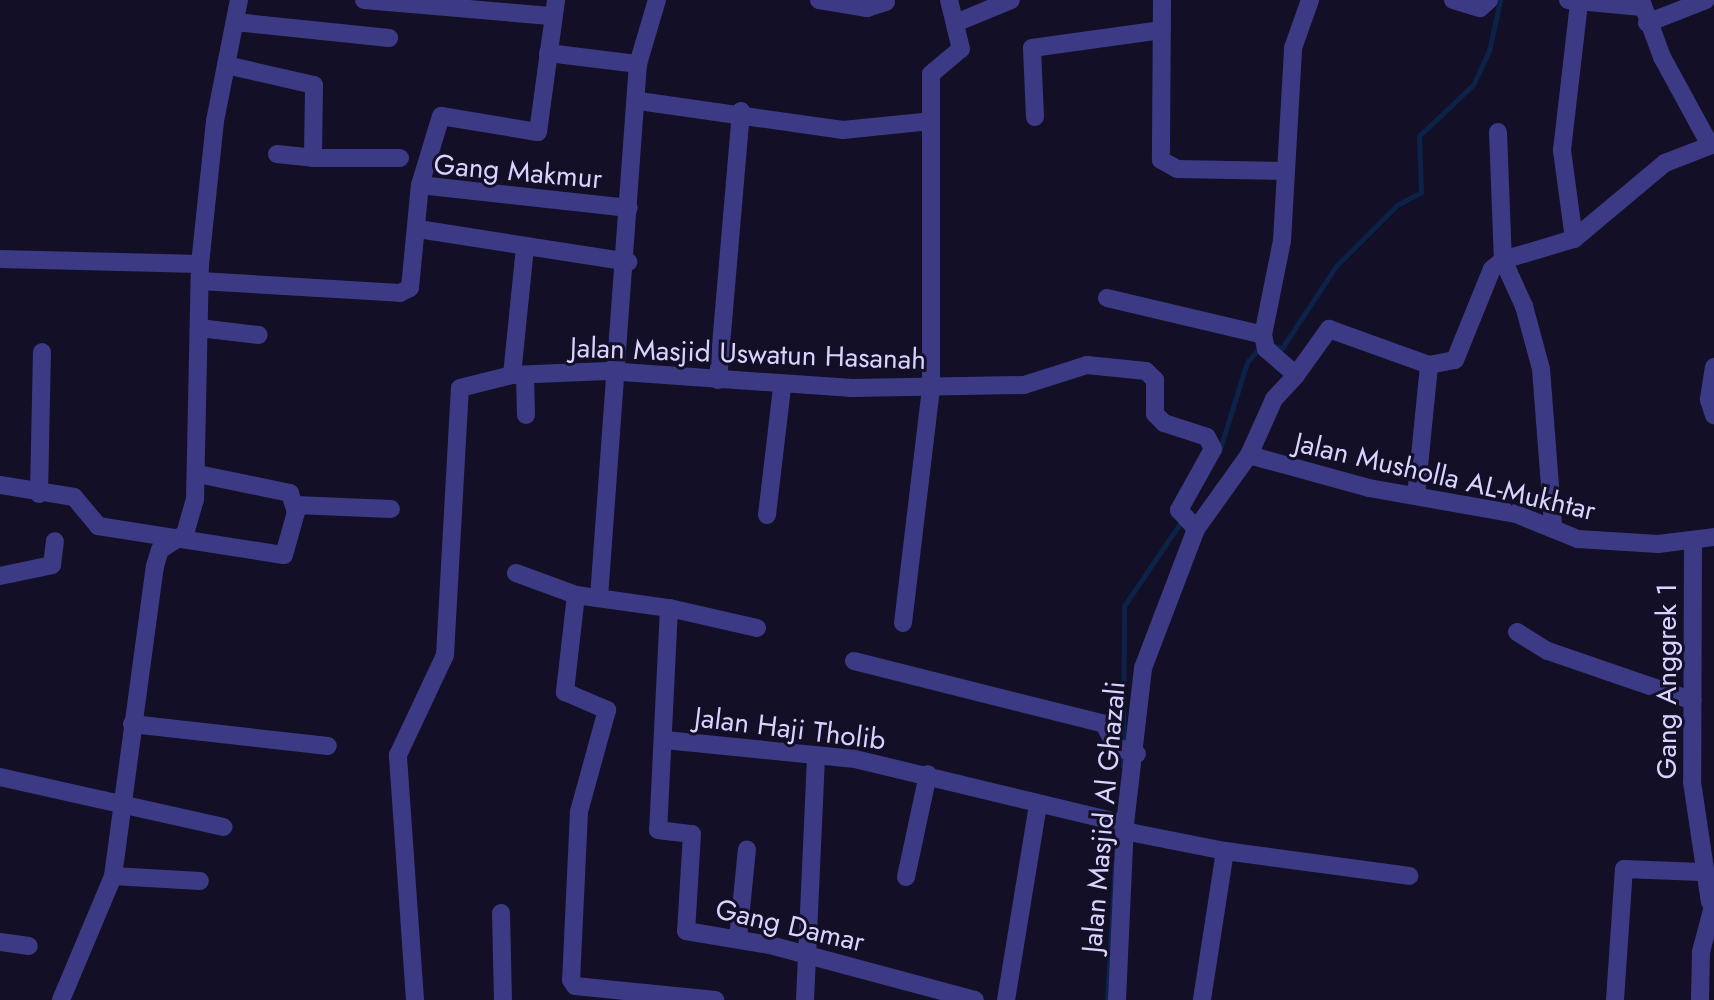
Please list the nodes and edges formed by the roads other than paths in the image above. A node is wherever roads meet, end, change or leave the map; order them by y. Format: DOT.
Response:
graph roads {
  1 [pos="239,0"];
  2 [pos="364,0"];
  3 [pos="657,0"];
  4 [pos="819,0"];
  5 [pos="948,0"];
  6 [pos="1012,0"];
  7 [pos="1162,0"];
  8 [pos="1310,0"];
  9 [pos="1453,0"];
  10 [pos="1489,0"];
  11 [pos="1706,0"];
  12 [pos="886,2"];
  13 [pos="1573,2"];
  14 [pos="553,8"];
  15 [pos="1643,10"];
  16 [pos="235,22"];
  17 [pos="958,22"];
  18 [pos="1161,30"];
  19 [pos="389,38"];
  20 [pos="548,53"];
  21 [pos="638,64"];
  22 [pos="226,65"];
  23 [pos="639,101"];
  24 [pos="741,111"];
  25 [pos="1035,117"];
  26 [pos="931,121"];
  27 [pos="1498,132"];
  28 [pos="1712,145"];
  29 [pos="277,154"];
  30 [pos="313,158"];
  31 [pos="400,158"];
  32 [pos="1282,171"];
  33 [pos="420,186"];
  34 [pos="629,208"];
  35 [pos="418,229"];
  36 [pos="1574,239"];
  37 [pos="525,246"];
  38 [pos="0,259"];
  39 [pos="1503,260"];
  40 [pos="628,262"];
  41 [pos="200,273"];
  42 [pos="1107,298"];
  43 [pos="199,328"];
  44 [pos="259,335"];
  45 [pos="1264,342"];
  46 [pos="42,352"];
  47 [pos="1429,365"];
  48 [pos="1714,367"];
  49 [pos="613,371"];
  50 [pos="518,375"];
  51 [pos="1296,375"];
  52 [pos="718,380"];
  53 [pos="782,387"];
  54 [pos="931,388"];
  55 [pos="526,415"];
  56 [pos="1714,415"];
  57 [pos="1249,455"];
  58 [pos="198,474"];
  59 [pos="0,485"];
  60 [pos="38,494"];
  61 [pos="1416,496"];
  62 [pos="296,505"];
  63 [pos="391,509"];
  64 [pos="767,515"];
  65 [pos="1187,522"];
  66 [pos="1553,526"];
  67 [pos="181,536"];
  68 [pos="1714,537"];
  69 [pos="55,541"];
  70 [pos="1693,542"];
  71 [pos="516,573"];
  72 [pos="0,576"];
  73 [pos="576,595"];
  74 [pos="599,597"];
  75 [pos="669,608"];
  76 [pos="903,623"];
  77 [pos="757,628"];
  78 [pos="1517,632"];
  79 [pos="854,661"];
  80 [pos="1693,701"];
  81 [pos="132,724"];
  82 [pos="665,740"];
  83 [pos="328,746"];
  84 [pos="1128,751"];
  85 [pos="816,757"];
  86 [pos="928,774"];
  87 [pos="0,777"];
  88 [pos="120,804"];
  89 [pos="1038,804"];
  90 [pos="1120,825"];
  91 [pos="223,827"];
  92 [pos="747,849"];
  93 [pos="1224,851"];
  94 [pos="1701,872"];
  95 [pos="113,876"];
  96 [pos="1409,876"];
  97 [pos="906,877"];
  98 [pos="200,881"];
  99 [pos="1712,902"];
  100 [pos="501,913"];
  101 [pos="738,939"];
  102 [pos="0,942"];
  103 [pos="29,947"];
  104 [pos="809,954"];
  105 [pos="61,1000"];
  106 [pos="415,1000"];
  107 [pos="503,1000"];
  108 [pos="715,1000"];
  109 [pos="805,1000"];
  110 [pos="975,1000"];
  111 [pos="1006,1000"];
  112 [pos="1117,1000"];
  113 [pos="1202,1000"];
  114 [pos="1615,1000"];
  115 [pos="1700,1000"];
  1 -- 16 [label="street"];
  2 -- 14 [label="street"];
  3 -- 21 [label="street"];
  4 -- 12 [label="street"];
  5 -- 17 [label="street"];
  6 -- 17 [label="street"];
  7 -- 18 [label="street"];
  8 -- 32 [label="street"];
  9 -- 10 [label="street"];
  11 -- 15 [label="street"];
  13 -- 15 [label="street"];
  13 -- 36 [label="street"];
  14 -- 20 [label="street"];
  15 -- 28 [label="street"];
  16 -- 19 [label="street"];
  16 -- 22 [label="street"];
  17 -- 26 [label="street"];
  18 -- 25 [label="street"];
  18 -- 32 [label="street"];
  20 -- 21 [label="street"];
  20 -- 33 [label="street"];
  21 -- 23 [label="street"];
  22 -- 30 [label="street"];
  22 -- 41 [label="street"];
  23 -- 24 [label="street"];
  23 -- 34 [label="street"];
  24 -- 26 [label="street"];
  24 -- 52 [label="street"];
  26 -- 54 [label="street"];
  27 -- 39 [label="street"];
  28 -- 36 [label="street"];
  29 -- 30 [label="street"];
  30 -- 31 [label="street"];
  32 -- 45 [label="street"];
  33 -- 34 [label="street, Gang Makmur"];
  33 -- 35 [label="street, Gang Makmur"];
  34 -- 40 [label="street"];
  35 -- 37 [label="street"];
  35 -- 41 [label="street, Gang Makmur"];
  36 -- 39 [label="street"];
  37 -- 40 [label="street"];
  37 -- 50 [label="street"];
  38 -- 41 [label="street"];
  39 -- 47 [label="street"];
  39 -- 66 [label="street"];
  40 -- 49 [label="street"];
  41 -- 43 [label="street"];
  42 -- 45 [label="street"];
  43 -- 44 [label="street"];
  43 -- 58 [label="street"];
  45 -- 51 [label="street"];
  46 -- 60 [label="street"];
  47 -- 51 [label="street, Jalan Masjid Al Ghazali"];
  47 -- 61 [label="street"];
  48 -- 56 [label="street"];
  49 -- 50 [label="street, Jalan Masjid Uswatun Hasanah"];
  49 -- 52 [label="street, Jalan Masjid Uswatun Hasanah"];
  49 -- 74 [label="street"];
  50 -- 55 [label="street"];
  50 -- 106 [label="street, Jalan Masjid Uswatun Hasanah"];
  51 -- 57 [label="street, Jalan Masjid Al Ghazali"];
  52 -- 53 [label="street, Jalan Masjid Uswatun Hasanah"];
  53 -- 54 [label="street, Jalan Masjid Uswatun Hasanah"];
  53 -- 64 [label="street"];
  54 -- 65 [label="street, Jalan Masjid Uswatun Hasanah"];
  54 -- 76 [label="street"];
  57 -- 61 [label="street, Jalan Musholla AL-Mukhtar"];
  57 -- 65 [label="street, Jalan Masjid Al Ghazali"];
  58 -- 62 [label="street"];
  58 -- 67 [label="street"];
  59 -- 60 [label="street"];
  60 -- 67 [label="street"];
  61 -- 66 [label="street, Jalan Musholla AL-Mukhtar"];
  62 -- 63 [label="street"];
  62 -- 67 [label="street"];
  65 -- 84 [label="street, Jalan Masjid Al Ghazali"];
  66 -- 70 [label="street, Jalan Musholla AL-Mukhtar"];
  67 -- 81 [label="street"];
  68 -- 70 [label="street, Jalan Musholla AL-Mukhtar"];
  69 -- 72 [label="street"];
  70 -- 80 [label="street, Gang Anggrek 1"];
  71 -- 73 [label="street"];
  73 -- 74 [label="street"];
  73 -- 108 [label="street"];
  74 -- 75 [label="street"];
  75 -- 77 [label="street"];
  75 -- 82 [label="street, Jalan Haji Tholib"];
  78 -- 80 [label="street"];
  79 -- 84 [label="street"];
  80 -- 94 [label="street, Gang Anggrek 1"];
  81 -- 83 [label="street"];
  81 -- 88 [label="street"];
  82 -- 85 [label="street, Jalan Haji Tholib"];
  82 -- 101 [label="street, Gang Damar"];
  84 -- 90 [label="street, Jalan Masjid Al Ghazali"];
  85 -- 86 [label="street, Jalan Haji Tholib"];
  85 -- 104 [label="street"];
  86 -- 89 [label="street, Jalan Haji Tholib"];
  86 -- 97 [label="street"];
  87 -- 88 [label="street"];
  88 -- 91 [label="street"];
  88 -- 95 [label="street"];
  89 -- 90 [label="street, Jalan Haji Tholib"];
  89 -- 111 [label="street"];
  90 -- 93 [label="street, Jalan Haji Tholib"];
  90 -- 112 [label="street, Jalan Masjid Al Ghazali"];
  92 -- 101 [label="street"];
  93 -- 96 [label="street, Jalan Haji Tholib"];
  93 -- 113 [label="street"];
  94 -- 99 [label="street, Gang Anggrek 1"];
  94 -- 114 [label="street"];
  95 -- 98 [label="street"];
  95 -- 105 [label="street"];
  99 -- 115 [label="street"];
  100 -- 107 [label="street"];
  101 -- 104 [label="street, Gang Damar"];
  102 -- 103 [label="street"];
  104 -- 109 [label="street"];
  104 -- 110 [label="street, Gang Damar"];
}
